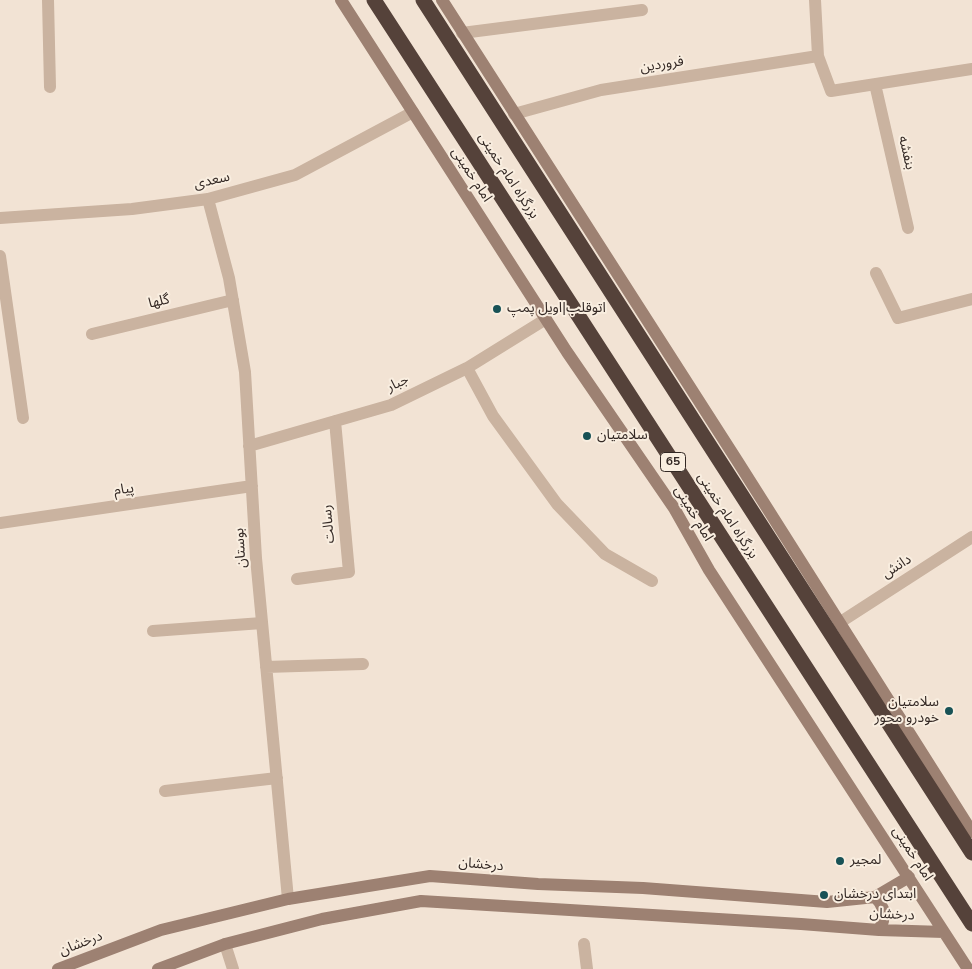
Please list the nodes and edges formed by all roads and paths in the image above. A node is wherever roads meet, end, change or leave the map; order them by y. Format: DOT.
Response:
graph roads {
  1 [pos="48,0"];
  2 [pos="341,0"];
  3 [pos="374,0"];
  4 [pos="423,0"];
  5 [pos="442,0"];
  6 [pos="815,0"];
  7 [pos="642,10"];
  8 [pos="462,33"];
  9 [pos="818,56"];
  10 [pos="972,69"];
  11 [pos="875,84"];
  12 [pos="50,88"];
  13 [pos="414,112"];
  14 [pos="514,114"];
  15 [pos="208,199"];
  16 [pos="0,218"];
  17 [pos="908,228"];
  18 [pos="0,256"];
  19 [pos="876,273"];
  20 [pos="972,299"];
  21 [pos="233,300"];
  22 [pos="546,319"];
  23 [pos="92,334"];
  24 [pos="467,368"];
  25 [pos="23,418"];
  26 [pos="335,421"];
  27 [pos="249,446"];
  28 [pos="252,486"];
  29 [pos="0,523"];
  30 [pos="972,537"];
  31 [pos="298,578"];
  32 [pos="652,581"];
  33 [pos="262,623"];
  34 [pos="839,623"];
  35 [pos="153,630"];
  36 [pos="363,664"];
  37 [pos="266,667"];
  38 [pos="277,778"];
  39 [pos="165,791"];
  40 [pos="972,832"];
  41 [pos="972,853"];
  42 [pos="909,877"];
  43 [pos="875,896"];
  44 [pos="288,899"];
  45 [pos="972,924"];
  46 [pos="879,930"];
  47 [pos="944,932"];
  48 [pos="225,944"];
  49 [pos="584,944"];
  50 [pos="58,969"];
  51 [pos="158,969"];
  52 [pos="233,969"];
  53 [pos="587,969"];
  54 [pos="968,969"];
  1 -- 12 [label="street"];
  2 -- 13 [label="main road, امام خمینی"];
  3 -- 45 [label="highway, بزرگراه امام خمینی / 65"];
  4 -- 41 [label="highway, بزرگراه امام خمینی"];
  5 -- 8 [label="main road"];
  6 -- 9 [label="street"];
  7 -- 8 [label="street"];
  8 -- 14 [label="main road"];
  9 -- 11 [label="street"];
  9 -- 14 [label="street, فروردین"];
  10 -- 11 [label="street"];
  11 -- 17 [label="street, بنفشه"];
  13 -- 15 [label="street, سعدی"];
  13 -- 22 [label="main road, امام خمینی"];
  14 -- 34 [label="main road"];
  15 -- 16 [label="street, سعدی"];
  15 -- 21 [label="street, بوستان"];
  18 -- 25 [label="street"];
  19 -- 20 [label="street"];
  21 -- 23 [label="street, گلها"];
  21 -- 27 [label="street, بوستان"];
  22 -- 24 [label="street, جبار"];
  22 -- 42 [label="main road, امام خمینی"];
  24 -- 26 [label="street, جبار"];
  24 -- 32 [label="street"];
  26 -- 27 [label="street, جبار"];
  26 -- 31 [label="street, رسالت"];
  27 -- 28 [label="street, بوستان"];
  28 -- 29 [label="street, پیام"];
  28 -- 33 [label="street, بوستان"];
  30 -- 34 [label="street, دانش"];
  33 -- 35 [label="street"];
  33 -- 37 [label="street, بوستان"];
  34 -- 40 [label="main road"];
  36 -- 37 [label="street"];
  37 -- 38 [label="street, بوستان"];
  38 -- 39 [label="street"];
  38 -- 44 [label="street, بوستان"];
  42 -- 43 [label="main road, درخشان"];
  42 -- 47 [label="main road, امام خمینی"];
  43 -- 44 [label="main road, درخشان"];
  43 -- 46 [label="main road"];
  44 -- 50 [label="main road, درخشان"];
  46 -- 47 [label="main road, درخشان"];
  46 -- 48 [label="main road, درخشان"];
  47 -- 54 [label="main road, امام خمینی"];
  48 -- 51 [label="main road, درخشان"];
  48 -- 52 [label="street"];
  49 -- 53 [label="street"];
}
